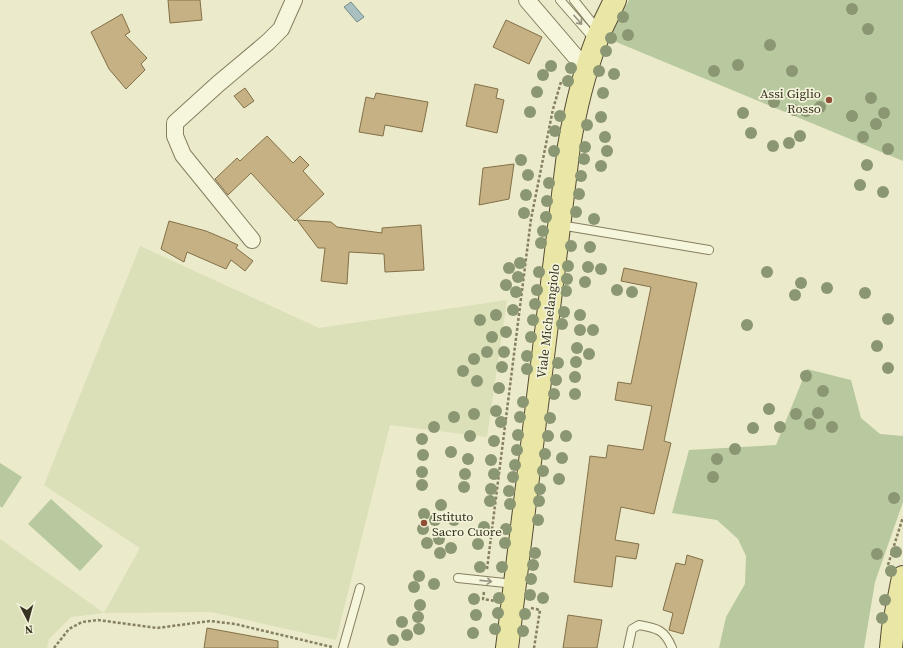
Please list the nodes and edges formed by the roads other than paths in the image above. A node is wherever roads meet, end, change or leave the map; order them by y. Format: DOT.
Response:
graph roads {
  1 [pos="294,0"];
  2 [pos="528,0"];
  3 [pos="560,0"];
  4 [pos="574,0"];
  5 [pos="615,0"];
  6 [pos="598,36"];
  7 [pos="586,69"];
  8 [pos="560,225"];
  9 [pos="252,240"];
  10 [pos="709,250"];
  11 [pos="903,577"];
  12 [pos="458,578"];
  13 [pos="515,584"];
  14 [pos="360,588"];
  15 [pos="343,648"];
  16 [pos="507,648"];
  17 [pos="628,648"];
  18 [pos="672,648"];
  19 [pos="891,648"];
  1 -- 9 [label="street"];
  2 -- 7 [label="street"];
  3 -- 6 [label="lane, one-way"];
  4 -- 6 [label="lane"];
  5 -- 6 [label="main road, Viale Michelangiolo"];
  6 -- 7 [label="main road, Viale Michelangiolo"];
  7 -- 8 [label="main road, Viale Michelangiolo"];
  8 -- 10 [label="lane"];
  8 -- 13 [label="main road, Viale Michelangiolo"];
  11 -- 19 [label="main road"];
  12 -- 13 [label="lane, one-way"];
  13 -- 16 [label="main road, Viale Michelangiolo"];
  14 -- 15 [label="lane"];
  17 -- 18 [label="lane"];
}
